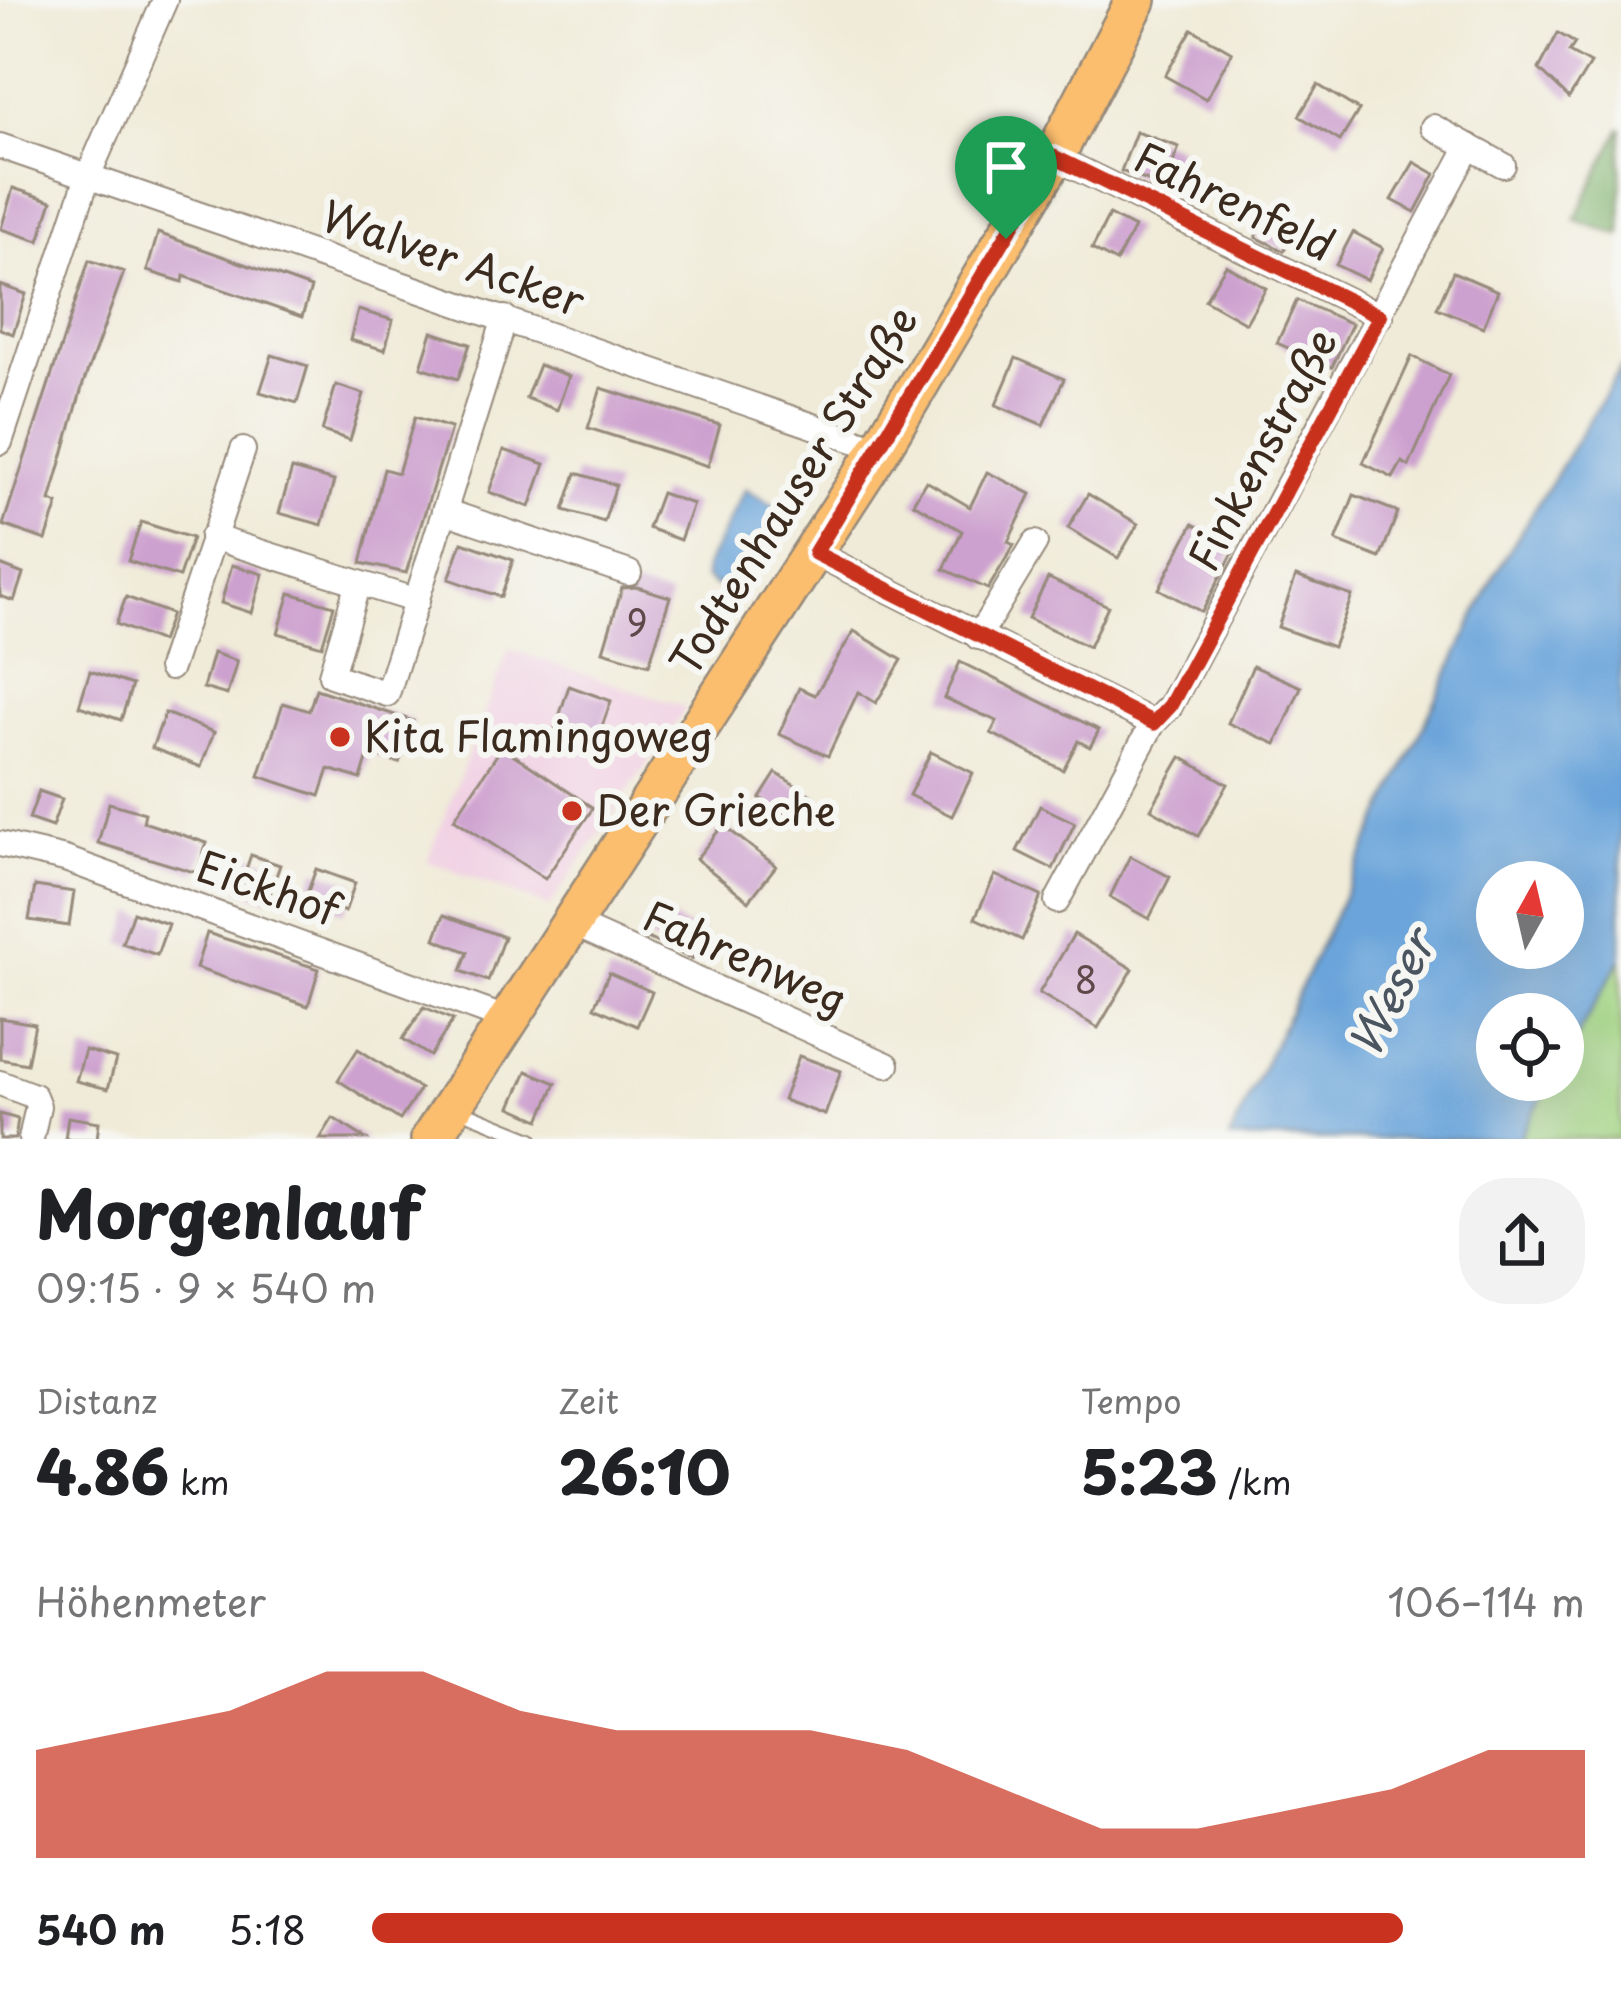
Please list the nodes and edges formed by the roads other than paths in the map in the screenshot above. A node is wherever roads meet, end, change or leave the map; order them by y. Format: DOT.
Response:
graph roads {
  1 [pos="166,0"];
  2 [pos="1136,0"];
  3 [pos="1433,127"];
  4 [pos="0,146"];
  5 [pos="1469,146"];
  6 [pos="1054,157"];
  7 [pos="1502,165"];
  8 [pos="88,176"];
  9 [pos="1380,316"];
  10 [pos="505,318"];
  11 [pos="6,401"];
  12 [pos="0,442"];
  13 [pos="880,448"];
  14 [pos="243,450"];
  15 [pos="444,511"];
  16 [pos="212,538"];
  17 [pos="1035,543"];
  18 [pos="815,553"];
  19 [pos="629,573"];
  20 [pos="358,583"];
  21 [pos="417,602"];
  22 [pos="978,637"];
  23 [pos="170,668"];
  24 [pos="1154,723"];
  25 [pos="0,844"];
  26 [pos="1057,901"];
  27 [pos="571,923"];
  28 [pos="506,1019"];
  29 [pos="887,1065"];
  30 [pos="0,1083"];
  31 [pos="441,1122"];
  32 [pos="31,1139"];
  33 [pos="532,1139"];
  1 -- 8 [label="street"];
  2 -- 6 [label="main road, Todtenhauser Straße"];
  3 -- 5 [label="street"];
  4 -- 8 [label="street, Walver Acker"];
  5 -- 7 [label="street"];
  5 -- 9 [label="street, Finkenstraße"];
  6 -- 9 [label="street, Fahrenfeld"];
  6 -- 13 [label="main road, Todtenhauser Straße"];
  8 -- 10 [label="street, Walver Acker"];
  8 -- 11 [label="street"];
  9 -- 24 [label="street, Finkenstraße"];
  10 -- 13 [label="street, Walver Acker"];
  10 -- 15 [label="street"];
  11 -- 12 [label="street"];
  13 -- 18 [label="main road, Todtenhauser Straße"];
  14 -- 16 [label="street"];
  15 -- 19 [label="street"];
  15 -- 21 [label="street"];
  16 -- 20 [label="street"];
  16 -- 23 [label="street"];
  17 -- 22 [label="street"];
  18 -- 22 [label="street"];
  18 -- 27 [label="main road, Todtenhauser Straße"];
  20 -- 21 [label="street"];
  20 -- 21 [label="street"];
  22 -- 24 [label="street"];
  24 -- 26 [label="street, Finkenstraße"];
  25 -- 28 [label="street, Eickhof"];
  27 -- 28 [label="main road, Todtenhauser Straße"];
  27 -- 29 [label="street, Fahrenweg"];
  28 -- 31 [label="main road, Todtenhauser Straße"];
  30 -- 32 [label="street"];
  31 -- 33 [label="lane"];
}
